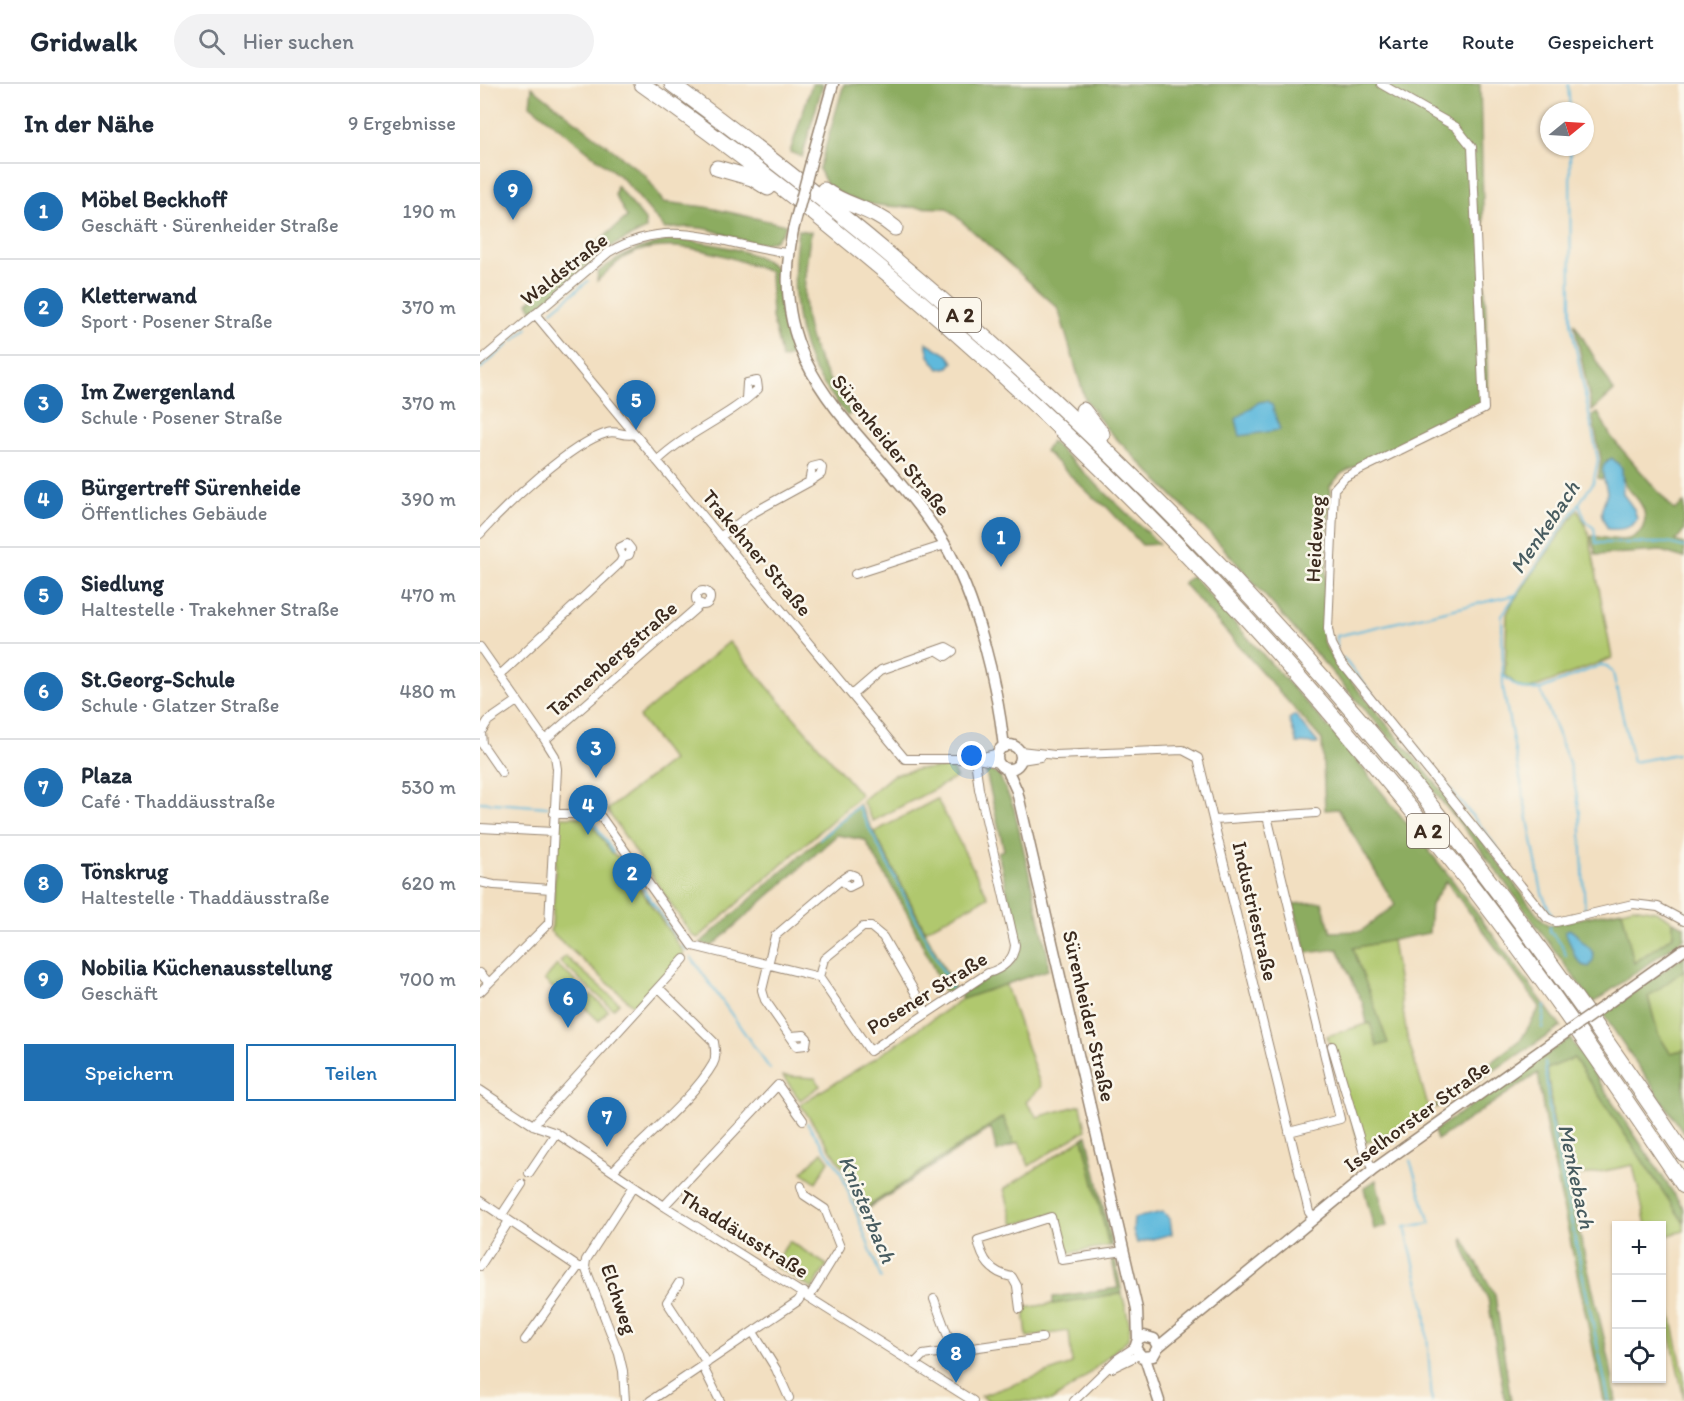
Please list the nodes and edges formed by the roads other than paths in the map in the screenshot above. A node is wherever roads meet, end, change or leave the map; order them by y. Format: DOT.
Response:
graph roads {
  1 [pos="642,84"];
  2 [pos="672,84"];
  3 [pos="833,84"];
  4 [pos="1380,84"];
  5 [pos="717,168"];
  6 [pos="787,171"];
  7 [pos="823,222"];
  8 [pos="895,228"];
  9 [pos="788,253"];
  10 [pos="535,314"];
  11 [pos="480,361"];
  12 [pos="746,399"];
  13 [pos="1083,410"];
  14 [pos="619,416"];
  15 [pos="608,432"];
  16 [pos="634,434"];
  17 [pos="657,461"];
  18 [pos="1124,468"];
  19 [pos="809,482"];
  20 [pos="480,534"];
  21 [pos="720,537"];
  22 [pos="945,544"];
  23 [pos="623,557"];
  24 [pos="855,574"];
  25 [pos="701,604"];
  26 [pos="480,647"];
  27 [pos="938,651"];
  28 [pos="500,675"];
  29 [pos="852,694"];
  30 [pos="517,700"];
  31 [pos="545,740"];
  32 [pos="1010,757"];
  33 [pos="976,759"];
  34 [pos="502,773"];
  35 [pos="1316,813"];
  36 [pos="554,814"];
  37 [pos="1268,816"];
  38 [pos="1215,820"];
  39 [pos="480,828"];
  40 [pos="553,832"];
  41 [pos="841,880"];
  42 [pos="480,882"];
  43 [pos="551,889"];
  44 [pos="1684,921"];
  45 [pos="1684,949"];
  46 [pos="684,958"];
  47 [pos="768,964"];
  48 [pos="480,974"];
  49 [pos="819,977"];
  50 [pos="488,982"];
  51 [pos="659,987"];
  52 [pos="480,992"];
  53 [pos="927,1013"];
  54 [pos="791,1036"];
  55 [pos="1332,1046"];
  56 [pos="480,1090"];
  57 [pos="803,1120"];
  58 [pos="533,1125"];
  59 [pos="556,1132"];
  60 [pos="1289,1132"];
  61 [pos="1684,1154"];
  62 [pos="1373,1170"];
  63 [pos="613,1171"];
  64 [pos="529,1173"];
  65 [pos="522,1184"];
  66 [pos="634,1186"];
  67 [pos="801,1186"];
  68 [pos="1684,1186"];
  69 [pos="480,1201"];
  70 [pos="664,1206"];
  71 [pos="505,1219"];
  72 [pos="1314,1219"];
  73 [pos="1124,1251"];
  74 [pos="480,1266"];
  75 [pos="582,1267"];
  76 [pos="679,1283"];
  77 [pos="807,1294"];
  78 [pos="934,1299"];
  79 [pos="1020,1309"];
  80 [pos="753,1332"];
  81 [pos="1041,1338"];
  82 [pos="525,1340"];
  83 [pos="1146,1347"];
  84 [pos="954,1350"];
  85 [pos="914,1364"];
  86 [pos="705,1365"];
  87 [pos="789,1398"];
  88 [pos="625,1401"];
  89 [pos="650,1401"];
  90 [pos="720,1401"];
  91 [pos="974,1401"];
  92 [pos="1074,1401"];
  93 [pos="1159,1401"];
  1 -- 7 [label="highway, A 2"];
  2 -- 6 [label="highway, A 2"];
  3 -- 9 [label="main road, Sürenheider Straße, bridge"];
  4 -- 44 [label="street, Heideweg"];
  5 -- 7 [label="highway"];
  6 -- 8 [label="highway"];
  6 -- 18 [label="highway, A 2"];
  7 -- 68 [label="highway, A 2"];
  9 -- 10 [label="street, Waldstraße"];
  9 -- 22 [label="main road, Sürenheider Straße"];
  10 -- 11 [label="street, Waldstraße"];
  10 -- 14 [label="street, Trakehner Straße"];
  12 -- 17 [label="street"];
  13 -- 18 [label="highway"];
  14 -- 15 [label="street"];
  14 -- 16 [label="street, Trakehner Straße"];
  15 -- 16 [label="street"];
  15 -- 20 [label="street"];
  16 -- 17 [label="street, Trakehner Straße"];
  17 -- 21 [label="street, Trakehner Straße"];
  18 -- 61 [label="highway, A 2"];
  19 -- 21 [label="street"];
  21 -- 29 [label="street, Trakehner Straße"];
  22 -- 24 [label="street"];
  22 -- 32 [label="main road, Sürenheider Straße"];
  23 -- 28 [label="street"];
  25 -- 31 [label="street, Tannenbergstraße"];
  26 -- 28 [label="street"];
  27 -- 29 [label="street"];
  28 -- 30 [label="street"];
  29 -- 33 [label="street, Trakehner Straße"];
  30 -- 31 [label="street"];
  30 -- 34 [label="street"];
  31 -- 36 [label="street"];
  32 -- 33 [label="street, Trakehner Straße"];
  32 -- 38 [label="street, Industriestraße"];
  32 -- 73 [label="main road, Sürenheider Straße"];
  33 -- 53 [label="street, Posener Straße"];
  35 -- 37 [label="street"];
  36 -- 40 [label="street"];
  36 -- 47 [label="street"];
  37 -- 38 [label="street"];
  37 -- 60 [label="street"];
  38 -- 60 [label="street, Industriestraße"];
  39 -- 40 [label="street"];
  40 -- 43 [label="street"];
  41 -- 47 [label="street"];
  42 -- 43 [label="street"];
  43 -- 50 [label="street"];
  45 -- 62 [label="main road, Isselhorster Straße, bridge"];
  46 -- 51 [label="street"];
  47 -- 49 [label="street"];
  47 -- 54 [label="street"];
  48 -- 50 [label="street"];
  49 -- 53 [label="street, Posener Straße"];
  49 -- 53 [label="street"];
  50 -- 52 [label="street"];
  51 -- 58 [label="street"];
  51 -- 63 [label="street"];
  55 -- 62 [label="street"];
  56 -- 58 [label="street, Thaddäusstraße"];
  57 -- 70 [label="street"];
  58 -- 59 [label="street, Thaddäusstraße"];
  59 -- 63 [label="street, Thaddäusstraße"];
  59 -- 64 [label="street"];
  60 -- 72 [label="street, Industriestraße"];
  62 -- 72 [label="main road, Isselhorster Straße"];
  63 -- 66 [label="street, Thaddäusstraße"];
  65 -- 71 [label="street"];
  66 -- 70 [label="street, Thaddäusstraße"];
  66 -- 75 [label="street, Elchweg"];
  67 -- 77 [label="street"];
  69 -- 71 [label="street"];
  70 -- 77 [label="street, Thaddäusstraße"];
  71 -- 74 [label="street"];
  71 -- 75 [label="street"];
  72 -- 83 [label="main road, Isselhorster Straße"];
  73 -- 79 [label="street"];
  73 -- 83 [label="main road, Sürenheider Straße"];
  75 -- 82 [label="street"];
  75 -- 88 [label="street, Elchweg"];
  76 -- 86 [label="street"];
  77 -- 80 [label="street"];
  77 -- 85 [label="street, Thaddäusstraße"];
  78 -- 84 [label="street"];
  80 -- 86 [label="street"];
  80 -- 87 [label="street"];
  81 -- 84 [label="street"];
  83 -- 92 [label="street"];
  83 -- 93 [label="main road, Sürenheider Straße"];
  84 -- 85 [label="street"];
  85 -- 91 [label="street, Thaddäusstraße"];
  86 -- 89 [label="street"];
  86 -- 90 [label="street"];
}
